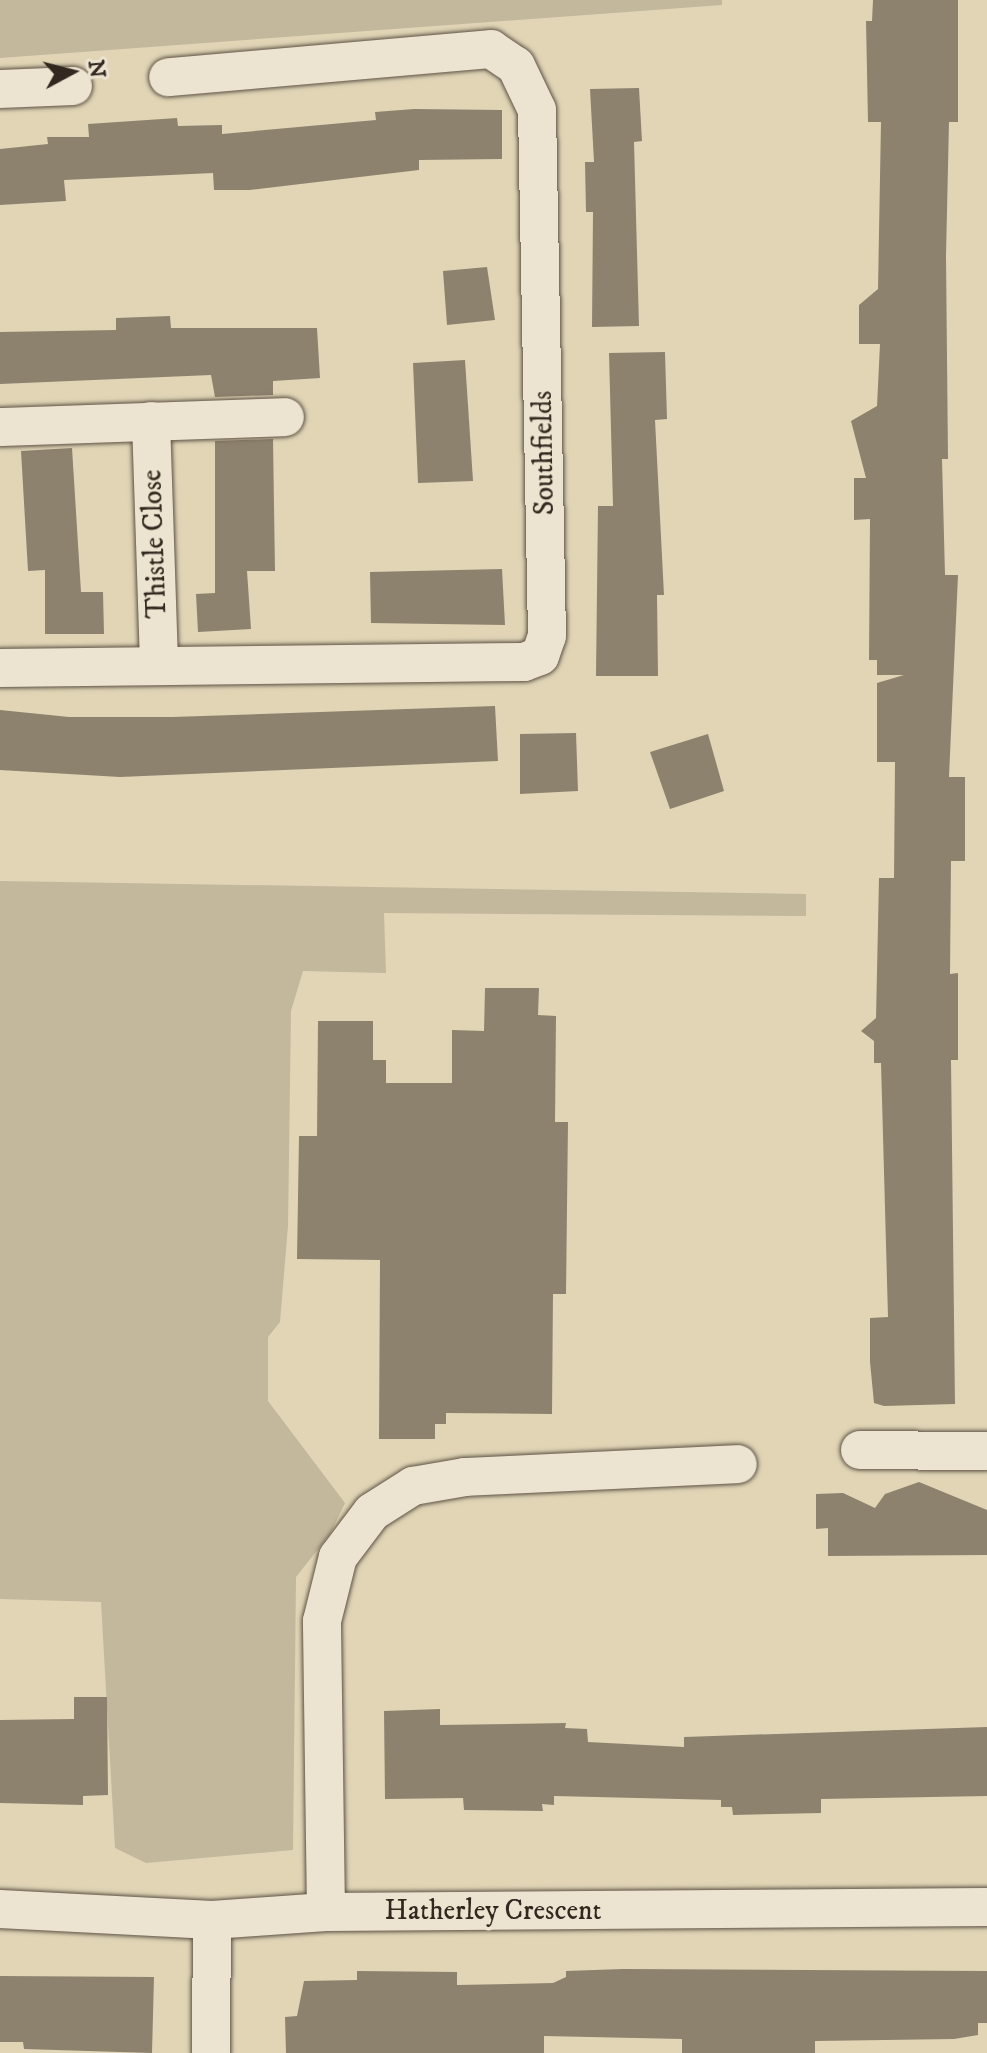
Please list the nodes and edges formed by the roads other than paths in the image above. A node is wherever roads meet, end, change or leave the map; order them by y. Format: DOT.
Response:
graph roads {
  1 [pos="168,77"];
  2 [pos="73,86"];
  3 [pos="0,89"];
  4 [pos="285,417"];
  5 [pos="151,421"];
  6 [pos="0,427"];
  7 [pos="159,666"];
  8 [pos="0,668"];
  9 [pos="860,1450"];
  10 [pos="987,1451"];
  11 [pos="738,1464"];
  12 [pos="987,1907"];
  13 [pos="0,1909"];
  14 [pos="326,1912"];
  15 [pos="212,1920"];
  16 [pos="211,2053"];
  1 -- 7 [label="street, Southfields"];
  2 -- 3 [label="street"];
  4 -- 5 [label="street"];
  5 -- 6 [label="street"];
  5 -- 7 [label="street, Thistle Close"];
  7 -- 8 [label="street, Southfields"];
  9 -- 10 [label="street"];
  11 -- 14 [label="street"];
  12 -- 14 [label="street, Hatherley Crescent"];
  13 -- 15 [label="street, Hatherley Crescent"];
  14 -- 15 [label="street, Hatherley Crescent"];
  15 -- 16 [label="street"];
}
